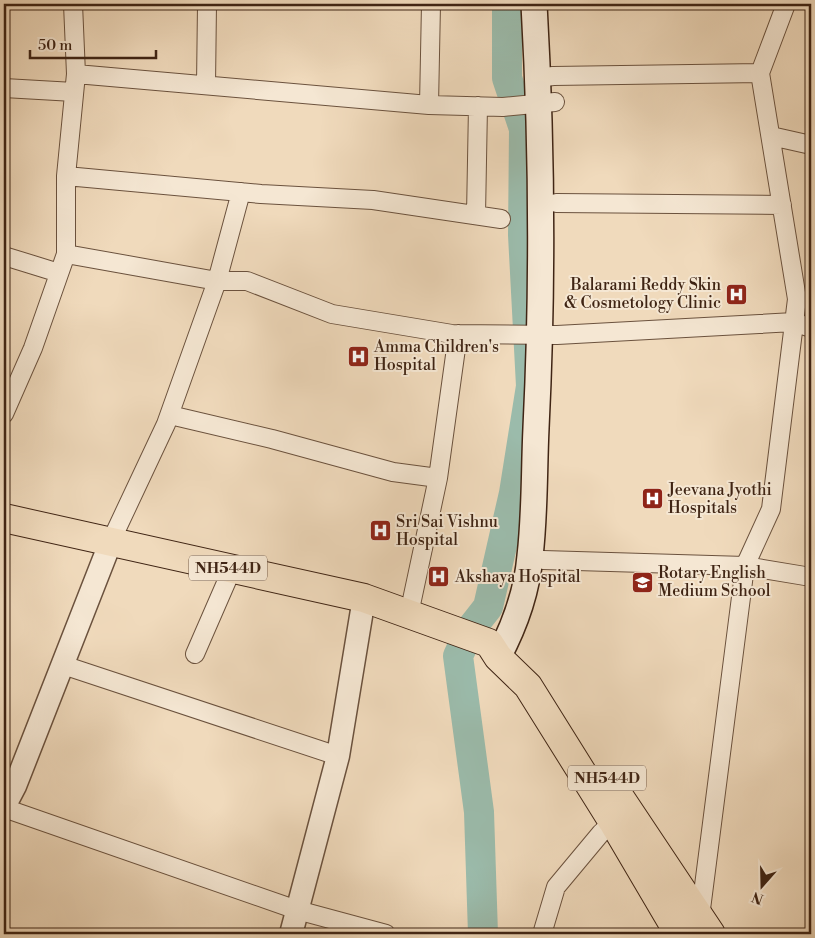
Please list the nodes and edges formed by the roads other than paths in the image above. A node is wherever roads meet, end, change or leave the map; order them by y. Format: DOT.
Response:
graph roads {
  1 [pos="74,4"];
  2 [pos="207,4"];
  3 [pos="431,4"];
  4 [pos="534,4"];
  5 [pos="550,4"];
  6 [pos="786,4"];
  7 [pos="760,73"];
  8 [pos="76,74"];
  9 [pos="546,77"];
  10 [pos="206,85"];
  11 [pos="4,88"];
  12 [pos="74,92"];
  13 [pos="542,104"];
  14 [pos="429,105"];
  15 [pos="478,106"];
  16 [pos="771,136"];
  17 [pos="811,145"];
  18 [pos="66,176"];
  19 [pos="241,192"];
  20 [pos="556,204"];
  21 [pos="782,205"];
  22 [pos="476,215"];
  23 [pos="501,219"];
  24 [pos="66,254"];
  25 [pos="4,256"];
  26 [pos="59,273"];
  27 [pos="217,281"];
  28 [pos="794,322"];
  29 [pos="811,328"];
  30 [pos="458,334"];
  31 [pos="544,335"];
  32 [pos="4,414"];
  33 [pos="170,415"];
  34 [pos="438,478"];
  35 [pos="4,518"];
  36 [pos="111,542"];
  37 [pos="543,560"];
  38 [pos="745,566"];
  39 [pos="232,569"];
  40 [pos="811,577"];
  41 [pos="364,598"];
  42 [pos="409,614"];
  43 [pos="497,646"];
  44 [pos="195,654"];
  45 [pos="62,665"];
  46 [pos="338,756"];
  47 [pos="10,784"];
  48 [pos="4,808"];
  49 [pos="613,822"];
  50 [pos="297,910"];
  51 [pos="706,926"];
  52 [pos="291,934"];
  53 [pos="386,934"];
  54 [pos="542,934"];
  55 [pos="679,934"];
  1 -- 8 [label="street"];
  2 -- 10 [label="street"];
  3 -- 14 [label="street"];
  4 -- 9 [label="main road"];
  5 -- 9 [label="main road"];
  6 -- 7 [label="street"];
  7 -- 9 [label="street"];
  7 -- 16 [label="street"];
  8 -- 10 [label="street"];
  8 -- 12 [label="street"];
  9 -- 13 [label="main road"];
  10 -- 14 [label="street"];
  11 -- 12 [label="street"];
  12 -- 18 [label="street"];
  13 -- 15 [label="street"];
  13 -- 20 [label="main road"];
  13 -- 31 [label="main road"];
  14 -- 15 [label="street"];
  15 -- 22 [label="street"];
  16 -- 17 [label="street"];
  16 -- 21 [label="street"];
  18 -- 19 [label="street"];
  18 -- 24 [label="street"];
  19 -- 22 [label="street"];
  19 -- 27 [label="street"];
  20 -- 21 [label="street"];
  20 -- 31 [label="main road"];
  21 -- 28 [label="street"];
  22 -- 23 [label="street"];
  24 -- 26 [label="street"];
  24 -- 27 [label="street"];
  25 -- 26 [label="street"];
  26 -- 32 [label="street"];
  27 -- 30 [label="street"];
  27 -- 33 [label="street"];
  28 -- 29 [label="street"];
  28 -- 31 [label="street"];
  28 -- 38 [label="street"];
  30 -- 31 [label="street"];
  30 -- 34 [label="street"];
  31 -- 37 [label="main road"];
  31 -- 43 [label="main road"];
  33 -- 34 [label="street"];
  33 -- 36 [label="street"];
  34 -- 42 [label="street"];
  35 -- 36 [label="highway, NH544D"];
  36 -- 39 [label="highway, NH544D"];
  36 -- 45 [label="street"];
  37 -- 38 [label="street"];
  37 -- 43 [label="main road"];
  38 -- 40 [label="street"];
  38 -- 51 [label="street"];
  39 -- 41 [label="highway, NH544D"];
  39 -- 44 [label="street"];
  41 -- 42 [label="highway, NH544D"];
  41 -- 46 [label="street"];
  42 -- 43 [label="highway, NH544D"];
  43 -- 49 [label="highway, NH544D"];
  43 -- 51 [label="highway, NH544D"];
  45 -- 46 [label="street"];
  45 -- 47 [label="street"];
  46 -- 50 [label="street"];
  47 -- 48 [label="street"];
  48 -- 50 [label="street"];
  49 -- 54 [label="street"];
  49 -- 55 [label="highway, NH544D"];
  50 -- 52 [label="street"];
  50 -- 53 [label="street"];
}
